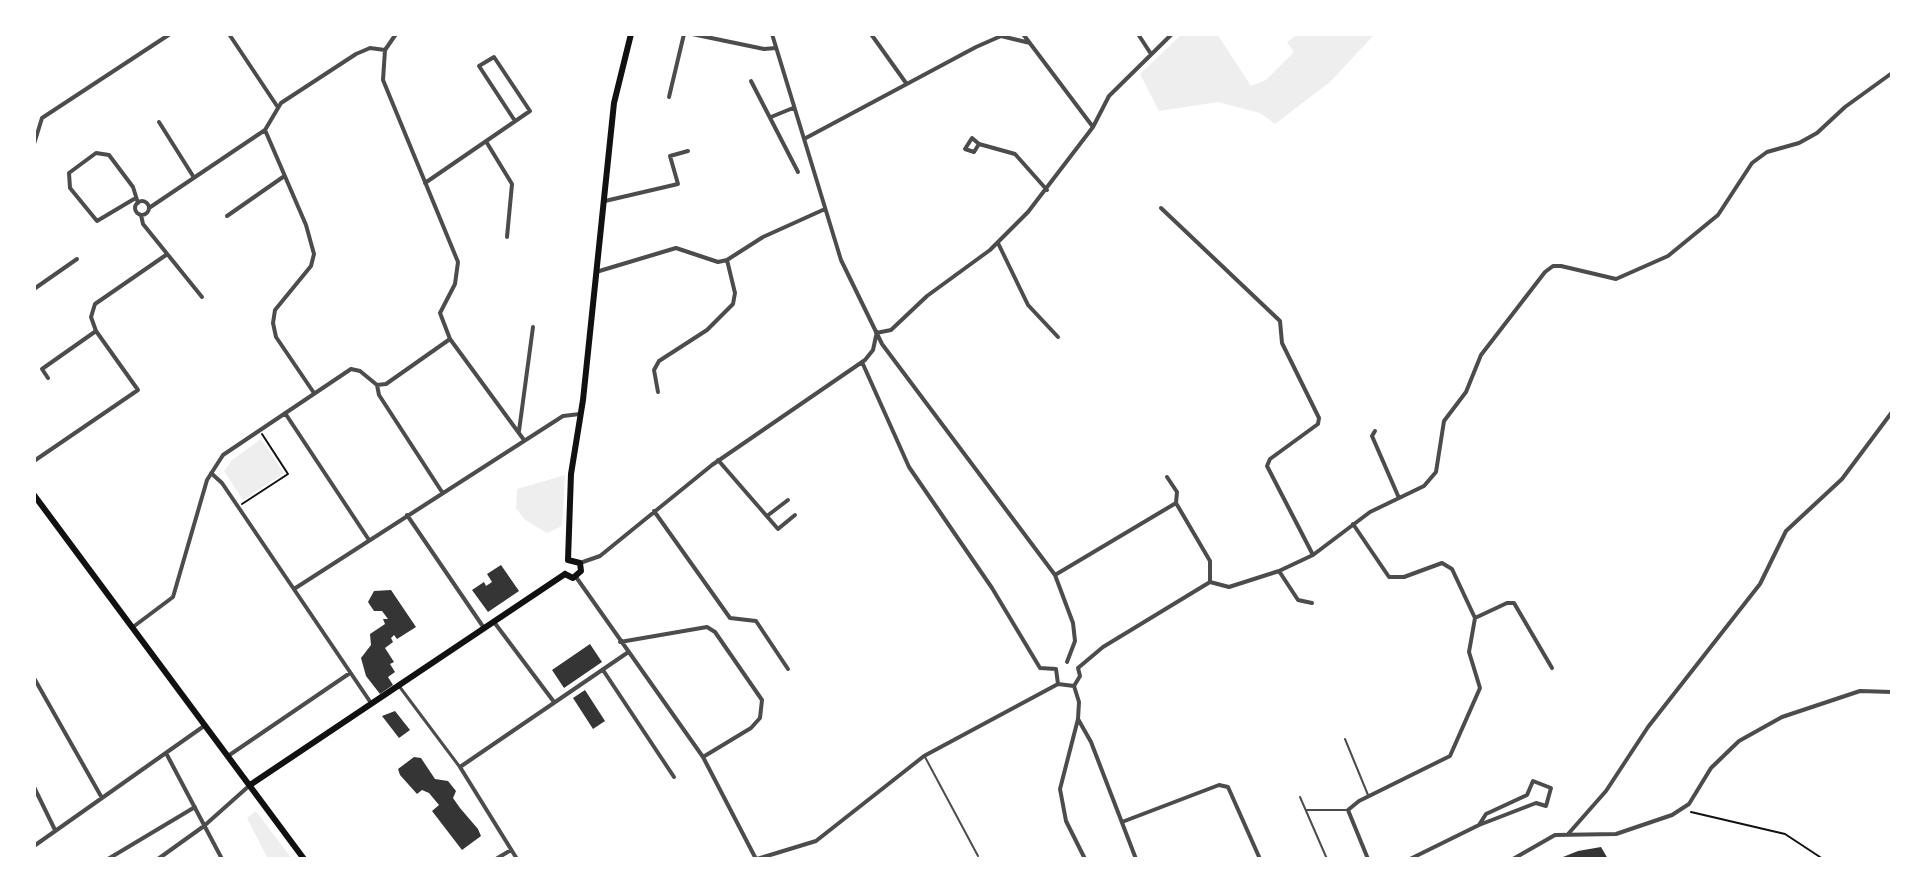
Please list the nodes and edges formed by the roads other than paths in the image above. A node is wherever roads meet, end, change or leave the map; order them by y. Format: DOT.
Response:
graph roads {
  1 [pos="170,34"];
  2 [pos="229,34"];
  3 [pos="396,34"];
  4 [pos="631,34"];
  5 [pos="684,34"];
  6 [pos="692,34"];
  7 [pos="772,34"];
  8 [pos="871,34"];
  9 [pos="1023,34"];
  10 [pos="1138,34"];
  11 [pos="1172,34"];
  12 [pos="1011,35"];
  13 [pos="1030,43"];
  14 [pos="776,48"];
  15 [pos="385,50"];
  16 [pos="1151,54"];
  17 [pos="1892,73"];
  18 [pos="751,81"];
  19 [pos="906,83"];
  20 [pos="669,97"];
  21 [pos="277,106"];
  22 [pos="793,108"];
  23 [pos="771,117"];
  24 [pos="515,121"];
  25 [pos="159,122"];
  26 [pos="1093,127"];
  27 [pos="265,130"];
  28 [pos="804,139"];
  29 [pos="487,143"];
  30 [pos="34,144"];
  31 [pos="979,144"];
  32 [pos="688,151"];
  33 [pos="798,172"];
  34 [pos="193,176"];
  35 [pos="283,177"];
  36 [pos="425,183"];
  37 [pos="1047,190"];
  38 [pos="136,201"];
  39 [pos="603,201"];
  40 [pos="149,208"];
  41 [pos="1161,208"];
  42 [pos="825,209"];
  43 [pos="141,215"];
  44 [pos="227,216"];
  45 [pos="507,237"];
  46 [pos="998,243"];
  47 [pos="166,255"];
  48 [pos="77,259"];
  49 [pos="727,260"];
  50 [pos="596,272"];
  51 [pos="34,289"];
  52 [pos="202,297"];
  53 [pos="533,327"];
  54 [pos="96,331"];
  55 [pos="876,333"];
  56 [pos="1058,337"];
  57 [pos="450,339"];
  58 [pos="862,362"];
  59 [pos="48,378"];
  60 [pos="377,385"];
  61 [pos="658,392"];
  62 [pos="314,393"];
  63 [pos="1892,412"];
  64 [pos="285,413"];
  65 [pos="580,415"];
  66 [pos="519,431"];
  67 [pos="1375,431"];
  68 [pos="525,441"];
  69 [pos="718,460"];
  70 [pos="34,461"];
  71 [pos="210,472"];
  72 [pos="1167,477"];
  73 [pos="442,492"];
  74 [pos="34,495"];
  75 [pos="1399,498"];
  76 [pos="788,500"];
  77 [pos="1176,503"];
  78 [pos="654,511"];
  79 [pos="407,515"];
  80 [pos="795,515"];
  81 [pos="767,516"];
  82 [pos="1353,524"];
  83 [pos="369,540"];
  84 [pos="1313,555"];
  85 [pos="568,560"];
  86 [pos="580,563"];
  87 [pos="1279,571"];
  88 [pos="565,574"];
  89 [pos="1055,575"];
  90 [pos="576,577"];
  91 [pos="1210,582"];
  92 [pos="294,589"];
  93 [pos="1312,603"];
  94 [pos="1475,618"];
  95 [pos="494,622"];
  96 [pos="133,627"];
  97 [pos="484,628"];
  98 [pos="620,642"];
  99 [pos="627,653"];
  100 [pos="1067,662"];
  101 [pos="1078,668"];
  102 [pos="1552,668"];
  103 [pos="788,669"];
  104 [pos="1056,669"];
  105 [pos="603,670"];
  106 [pos="350,673"];
  107 [pos="34,678"];
  108 [pos="1058,684"];
  109 [pos="399,686"];
  110 [pos="1074,686"];
  111 [pos="1892,692"];
  112 [pos="554,702"];
  113 [pos="371,703"];
  114 [pos="1078,719"];
  115 [pos="206,725"];
  116 [pos="1345,739"];
  117 [pos="166,753"];
  118 [pos="228,756"];
  119 [pos="924,756"];
  120 [pos="703,757"];
  121 [pos="460,767"];
  122 [pos="674,777"];
  123 [pos="250,785"];
  124 [pos="34,787"];
  125 [pos="1369,796"];
  126 [pos="1300,797"];
  127 [pos="102,798"];
  128 [pos="195,807"];
  129 [pos="1306,810"];
  130 [pos="1348,810"];
  131 [pos="1122,822"];
  132 [pos="1479,825"];
  133 [pos="204,826"];
  134 [pos="55,830"];
  135 [pos="1569,833"];
  136 [pos="34,846"];
  137 [pos="511,850"];
  138 [pos="978,856"];
  139 [pos="108,859"];
  140 [pos="158,859"];
  141 [pos="222,859"];
  142 [pos="304,859"];
  143 [pos="496,859"];
  144 [pos="517,859"];
  145 [pos="756,859"];
  146 [pos="1085,859"];
  147 [pos="1136,859"];
  148 [pos="1260,859"];
  149 [pos="1327,859"];
  150 [pos="1368,859"];
  151 [pos="1410,859"];
  152 [pos="1513,859"];
  1 -- 30 [label="street"];
  2 -- 21 [label="street"];
  3 -- 15 [label="street"];
  4 -- 39 [label="main road"];
  5 -- 20 [label="street"];
  6 -- 14 [label="street"];
  7 -- 14 [label="street"];
  8 -- 19 [label="street"];
  9 -- 13 [label="street"];
  10 -- 16 [label="street"];
  11 -- 16 [label="street"];
  12 -- 13 [label="street"];
  12 -- 19 [label="street"];
  13 -- 26 [label="street"];
  14 -- 22 [label="street"];
  15 -- 21 [label="street"];
  15 -- 36 [label="street"];
  16 -- 26 [label="street"];
  17 -- 75 [label="street"];
  18 -- 23 [label="street"];
  19 -- 28 [label="street"];
  21 -- 27 [label="street"];
  22 -- 23 [label="street"];
  22 -- 28 [label="street"];
  23 -- 33 [label="street"];
  24 -- 24 [label="street"];
  24 -- 29 [label="street"];
  25 -- 34 [label="street"];
  26 -- 37 [label="street"];
  27 -- 34 [label="street"];
  27 -- 35 [label="street"];
  28 -- 42 [label="street"];
  29 -- 36 [label="street"];
  29 -- 45 [label="street"];
  31 -- 37 [label="street"];
  32 -- 39 [label="street"];
  34 -- 40 [label="street"];
  35 -- 44 [label="street"];
  35 -- 62 [label="street"];
  36 -- 57 [label="street"];
  37 -- 46 [label="street"];
  38 -- 38 [label="street"];
  38 -- 40 [label="street"];
  38 -- 43 [label="street"];
  39 -- 50 [label="main road"];
  40 -- 43 [label="street"];
  41 -- 84 [label="street"];
  42 -- 49 [label="street"];
  42 -- 55 [label="street"];
  43 -- 47 [label="street"];
  46 -- 55 [label="street"];
  46 -- 56 [label="street"];
  47 -- 52 [label="street"];
  47 -- 54 [label="street"];
  48 -- 51 [label="street"];
  49 -- 50 [label="street"];
  49 -- 61 [label="street"];
  50 -- 65 [label="main road"];
  53 -- 66 [label="street"];
  54 -- 59 [label="street"];
  54 -- 70 [label="street"];
  55 -- 58 [label="street"];
  55 -- 89 [label="street"];
  57 -- 60 [label="street"];
  57 -- 66 [label="street"];
  58 -- 69 [label="street"];
  58 -- 104 [label="street"];
  60 -- 62 [label="street"];
  60 -- 73 [label="street"];
  62 -- 64 [label="street"];
  63 -- 135 [label="street"];
  64 -- 71 [label="street"];
  64 -- 83 [label="street"];
  65 -- 68 [label="street"];
  65 -- 85 [label="main road"];
  66 -- 68 [label="street"];
  67 -- 75 [label="street"];
  68 -- 73 [label="street"];
  69 -- 78 [label="street"];
  69 -- 81 [label="street"];
  71 -- 92 [label="street"];
  71 -- 96 [label="street"];
  72 -- 77 [label="street"];
  73 -- 79 [label="street"];
  74 -- 96 [label="main road"];
  75 -- 82 [label="street"];
  76 -- 81 [label="street"];
  77 -- 89 [label="street"];
  77 -- 91 [label="street"];
  78 -- 86 [label="street"];
  78 -- 103 [label="street"];
  79 -- 83 [label="street"];
  79 -- 97 [label="street"];
  80 -- 81 [label="street"];
  82 -- 84 [label="street"];
  82 -- 94 [label="street"];
  83 -- 92 [label="street"];
  84 -- 87 [label="street"];
  85 -- 86 [label="main road"];
  85 -- 88 [label="main road"];
  86 -- 90 [label="main road"];
  87 -- 91 [label="street"];
  87 -- 93 [label="street"];
  88 -- 90 [label="main road"];
  88 -- 95 [label="main road"];
  89 -- 100 [label="street"];
  90 -- 98 [label="street"];
  91 -- 101 [label="street"];
  92 -- 106 [label="street"];
  94 -- 102 [label="street"];
  94 -- 125 [label="street"];
  95 -- 97 [label="main road"];
  95 -- 112 [label="street"];
  96 -- 115 [label="main road"];
  97 -- 109 [label="main road"];
  98 -- 99 [label="street"];
  98 -- 120 [label="street"];
  99 -- 105 [label="street"];
  99 -- 120 [label="street"];
  100 -- 101 [label="street"];
  100 -- 104 [label="street"];
  101 -- 110 [label="street"];
  104 -- 108 [label="street"];
  105 -- 112 [label="street"];
  105 -- 122 [label="street"];
  106 -- 113 [label="street"];
  106 -- 118 [label="street"];
  107 -- 127 [label="street"];
  108 -- 110 [label="street"];
  108 -- 119 [label="street"];
  109 -- 113 [label="main road"];
  109 -- 121 [label="street"];
  110 -- 114 [label="street"];
  111 -- 135 [label="street"];
  112 -- 121 [label="street"];
  113 -- 123 [label="main road"];
  114 -- 131 [label="street"];
  114 -- 146 [label="street"];
  115 -- 117 [label="street"];
  115 -- 118 [label="main road"];
  116 -- 125 [label="lane"];
  117 -- 127 [label="street"];
  117 -- 128 [label="street"];
  118 -- 123 [label="main road"];
  119 -- 138 [label="lane"];
  119 -- 145 [label="street"];
  120 -- 145 [label="street"];
  121 -- 137 [label="street"];
  123 -- 133 [label="street"];
  123 -- 142 [label="main road"];
  124 -- 134 [label="street"];
  125 -- 130 [label="street"];
  126 -- 129 [label="lane"];
  127 -- 134 [label="street"];
  128 -- 133 [label="street"];
  128 -- 139 [label="street"];
  129 -- 130 [label="lane"];
  129 -- 149 [label="lane"];
  130 -- 150 [label="street"];
  131 -- 147 [label="street"];
  131 -- 148 [label="street"];
  132 -- 132 [label="street"];
  132 -- 151 [label="street"];
  133 -- 140 [label="street"];
  133 -- 141 [label="street"];
  134 -- 136 [label="street"];
  135 -- 152 [label="street"];
  137 -- 143 [label="street"];
  137 -- 144 [label="street"];
}
